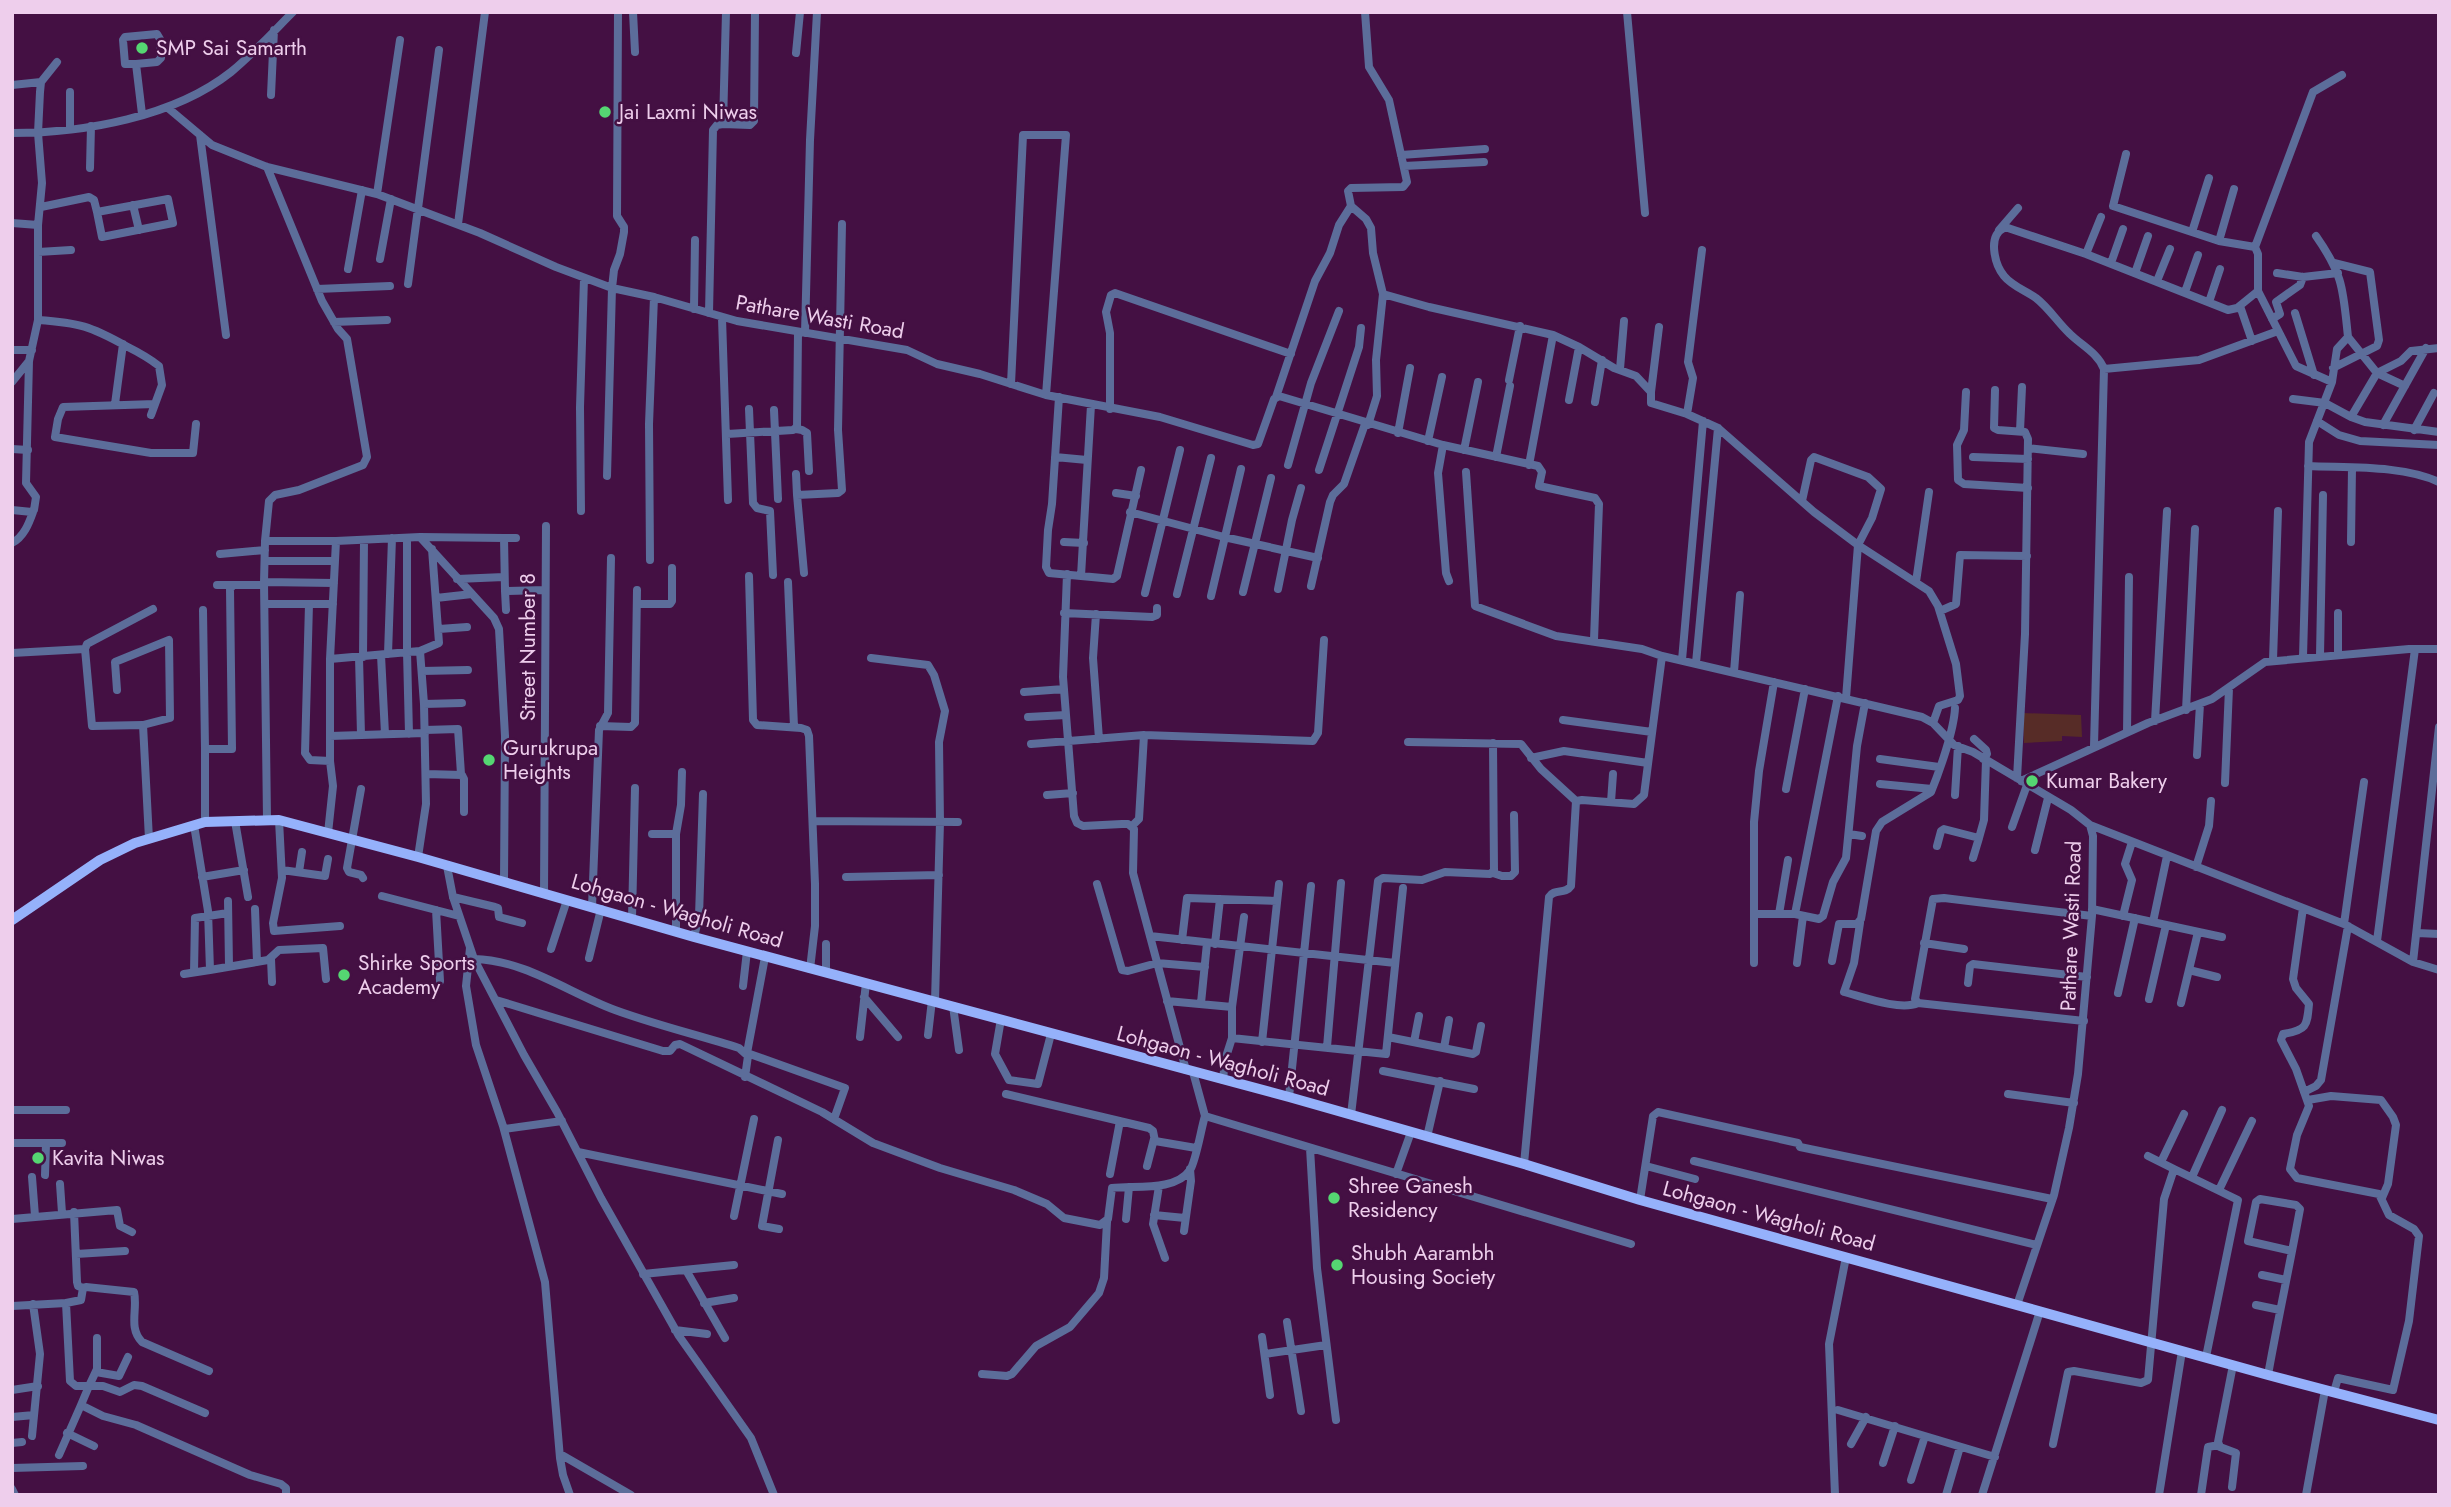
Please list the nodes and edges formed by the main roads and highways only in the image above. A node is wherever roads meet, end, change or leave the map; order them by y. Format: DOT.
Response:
graph roads {
  1 [pos="12,920"];
  2 [pos="2439,1420"];
  1 -- 2 [label="main road, Lohgaon - Wagholi Road"];
}
